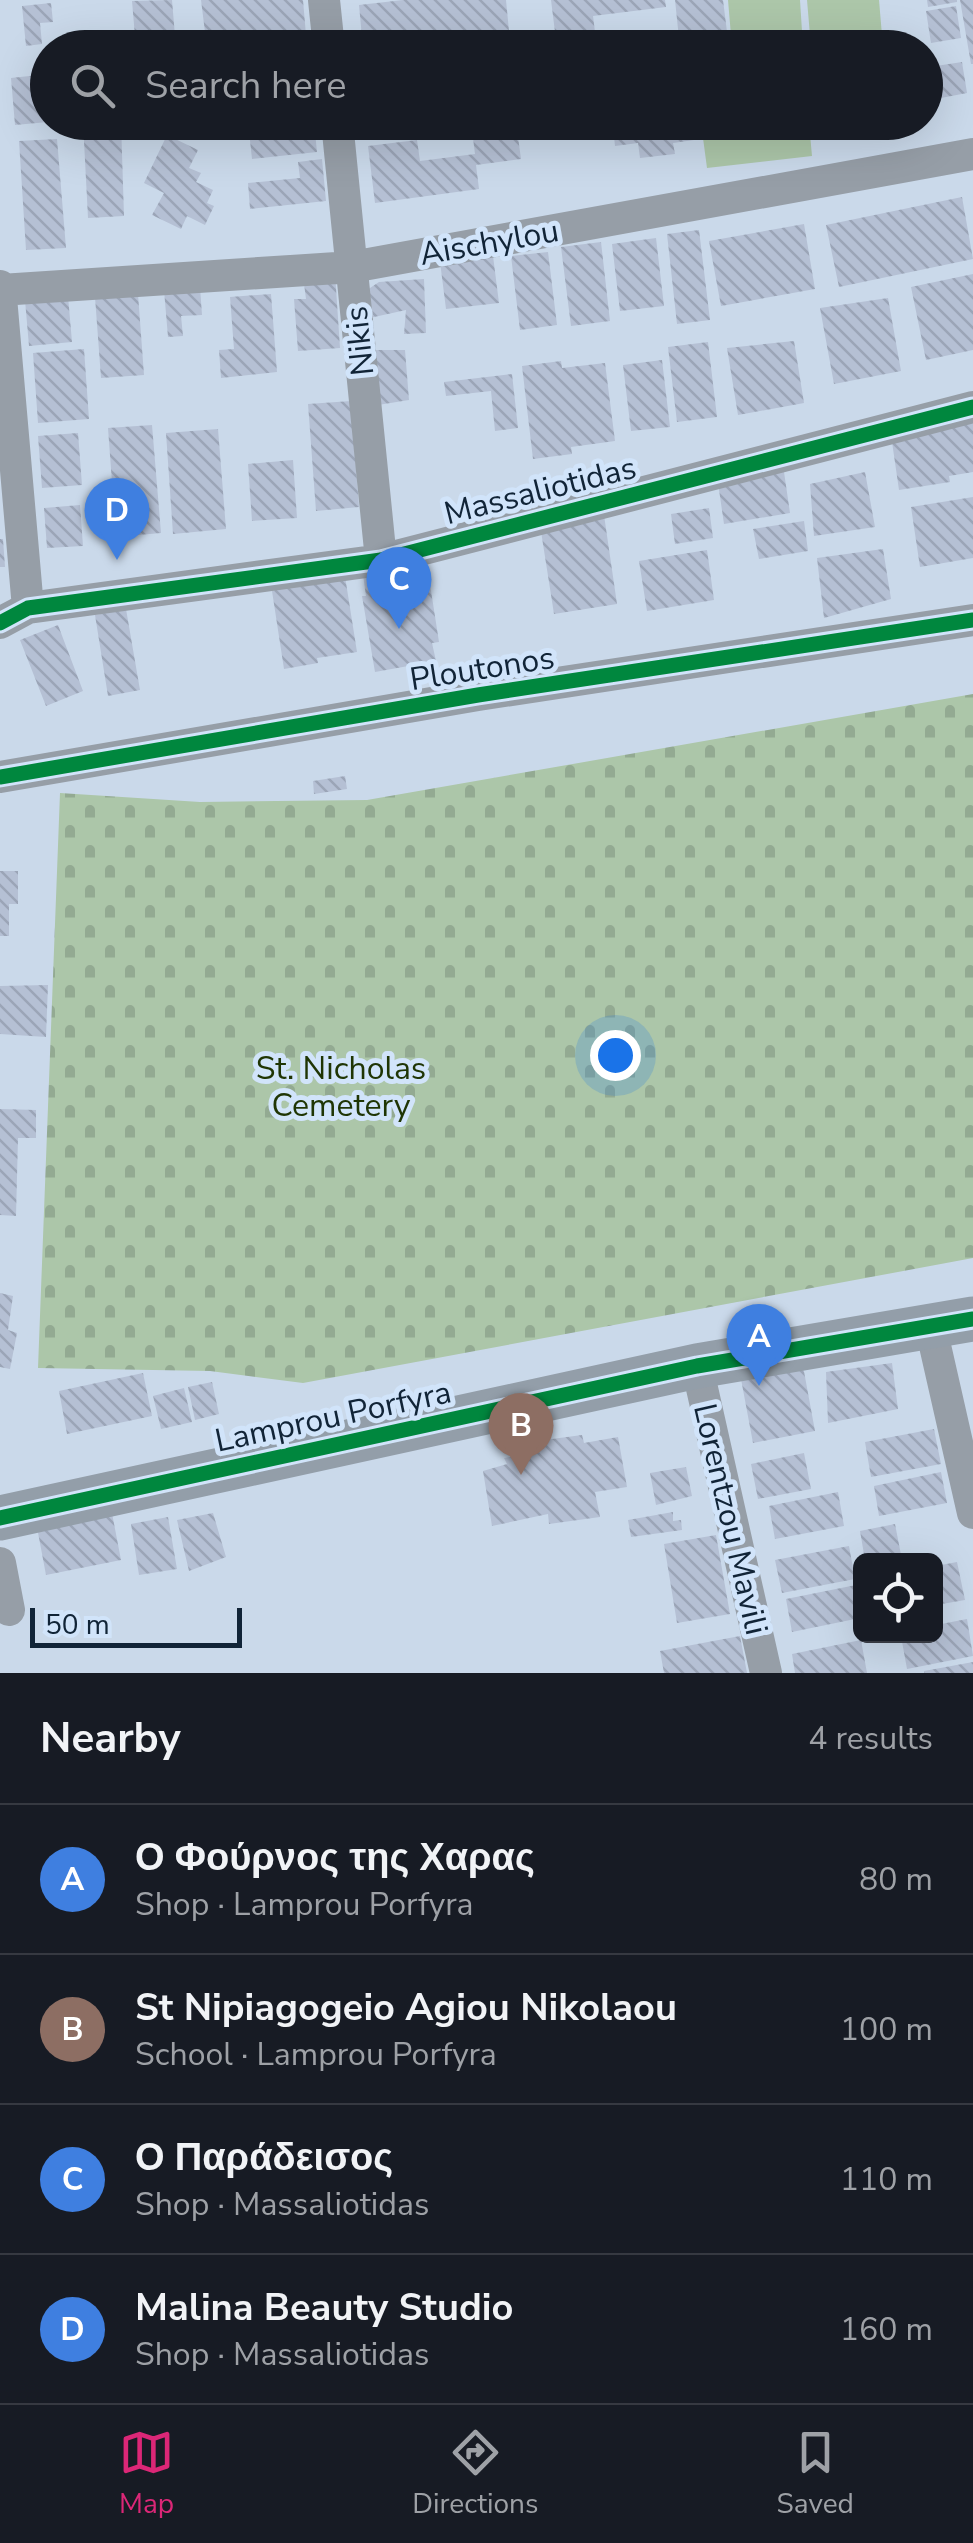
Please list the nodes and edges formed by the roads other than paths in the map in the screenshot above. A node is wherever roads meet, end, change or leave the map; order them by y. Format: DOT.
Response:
graph roads {
  1 [pos="324,0"];
  2 [pos="327,30"];
  3 [pos="339,140"];
  4 [pos="973,154"];
  5 [pos="352,267"];
  6 [pos="0,288"];
  7 [pos="973,407"];
  8 [pos="380,560"];
  9 [pos="14,615"];
  10 [pos="973,620"];
  11 [pos="0,777"];
  12 [pos="952,1324"];
  13 [pos="696,1366"];
  14 [pos="973,1512"];
  15 [pos="0,1518"];
  16 [pos="0,1563"];
  17 [pos="10,1610"];
  18 [pos="766,1673"];
  1 -- 2 [label="street"];
  3 -- 5 [label="street, Nikis"];
  4 -- 5 [label="street, Aischylou"];
  5 -- 6 [label="street, Aischylou"];
  5 -- 8 [label="street, Nikis"];
  6 -- 9 [label="street"];
  7 -- 8 [label="street, Massaliotidas"];
  8 -- 9 [label="street, Massaliotidas"];
  10 -- 11 [label="street, Ploutonos"];
  12 -- 13 [label="street, Lamprou Porfyra"];
  12 -- 14 [label="street"];
  13 -- 15 [label="street, Lamprou Porfyra"];
  13 -- 18 [label="street, Lorentzou Mavili"];
  16 -- 17 [label="street"];
}
